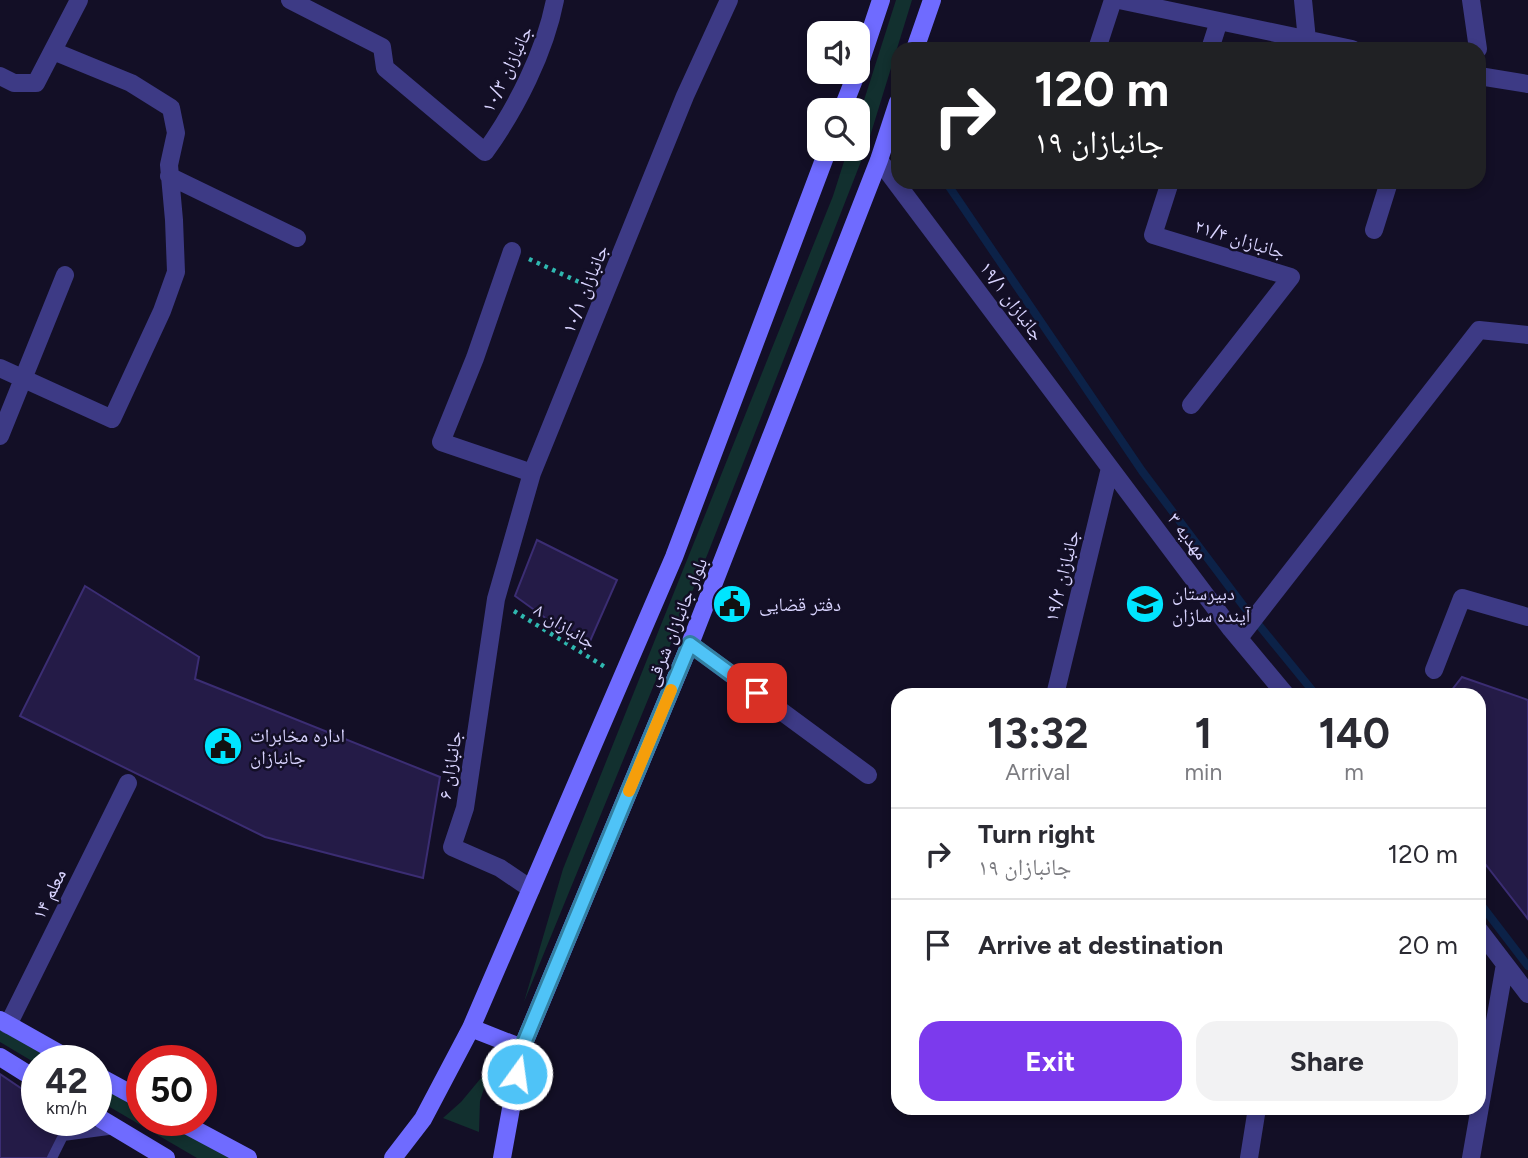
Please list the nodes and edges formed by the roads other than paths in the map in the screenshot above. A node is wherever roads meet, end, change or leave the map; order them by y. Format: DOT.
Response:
graph roads {
  1 [pos="79,0"];
  2 [pos="290,0"];
  3 [pos="555,0"];
  4 [pos="729,0"];
  5 [pos="881,0"];
  6 [pos="932,0"];
  7 [pos="1114,0"];
  8 [pos="1119,0"];
  9 [pos="1303,0"];
  10 [pos="1471,0"];
  11 [pos="1219,21"];
  12 [pos="870,32"];
  13 [pos="1307,40"];
  14 [pos="917,42"];
  15 [pos="1099,42"];
  16 [pos="1212,42"];
  17 [pos="1317,42"];
  18 [pos="1477,42"];
  19 [pos="53,51"];
  20 [pos="0,76"];
  21 [pos="1486,77"];
  22 [pos="1528,84"];
  23 [pos="891,123"];
  24 [pos="879,160"];
  25 [pos="823,161"];
  26 [pos="169,176"];
  27 [pos="891,176"];
  28 [pos="901,189"];
  29 [pos="1168,189"];
  30 [pos="1388,189"];
  31 [pos="1374,230"];
  32 [pos="297,238"];
  33 [pos="512,251"];
  34 [pos="65,275"];
  35 [pos="1528,335"];
  36 [pos="0,368"];
  37 [pos="23,378"];
  38 [pos="1191,405"];
  39 [pos="0,436"];
  40 [pos="1110,468"];
  41 [pos="532,473"];
  42 [pos="496,599"];
  43 [pos="1528,617"];
  44 [pos="1239,638"];
  45 [pos="690,644"];
  46 [pos="1434,670"];
  47 [pos="1057,688"];
  48 [pos="1280,688"];
  49 [pos="868,775"];
  50 [pos="128,783"];
  51 [pos="531,889"];
  52 [pos="1486,939"];
  53 [pos="1505,964"];
  54 [pos="1528,994"];
  55 [pos="4,1023"];
  56 [pos="471,1028"];
  57 [pos="44,1045"];
  58 [pos="522,1048"];
  59 [pos="0,1057"];
  60 [pos="21,1070"];
  61 [pos="1486,1072"];
  62 [pos="1256,1115"];
  63 [pos="1479,1115"];
  64 [pos="112,1125"];
  65 [pos="119,1129"];
  66 [pos="207,1136"];
  67 [pos="52,1158"];
  68 [pos="166,1158"];
  69 [pos="248,1158"];
  70 [pos="393,1158"];
  71 [pos="502,1158"];
  72 [pos="1249,1158"];
  73 [pos="1471,1158"];
  1 -- 19 [label="street"];
  2 -- 3 [label="street, جانبازان ۱۰/۳"];
  4 -- 41 [label="street, جانبازان ۱۰/۱"];
  5 -- 12 [label="main road"];
  6 -- 14 [label="main road"];
  7 -- 15 [label="street"];
  8 -- 11 [label="street"];
  9 -- 13 [label="street"];
  10 -- 18 [label="street"];
  11 -- 13 [label="street"];
  11 -- 16 [label="street"];
  13 -- 17 [label="street"];
  19 -- 20 [label="street"];
  19 -- 26 [label="street"];
  21 -- 22 [label="street"];
  23 -- 24 [label="main road, بلوار جانبازان شرقی"];
  24 -- 27 [label="street, جانبازان ۱۹/۱"];
  24 -- 45 [label="main road, بلوار جانبازان شرقی"];
  25 -- 51 [label="main road, بلوار جانبازان شرقی"];
  26 -- 32 [label="street"];
  26 -- 37 [label="street"];
  28 -- 40 [label="street, جانبازان ۱۹/۱"];
  29 -- 38 [label="street, جانبازان ۲۱/۴"];
  30 -- 31 [label="street"];
  33 -- 41 [label="street"];
  34 -- 37 [label="street"];
  35 -- 44 [label="street"];
  36 -- 37 [label="street"];
  37 -- 39 [label="street"];
  40 -- 44 [label="street, مهدیه ۳"];
  40 -- 47 [label="street, جانبازان ۱۹/۲"];
  41 -- 42 [label="street, جانبازان ۱۰/۱"];
  42 -- 51 [label="street, جانبازان ۶"];
  43 -- 46 [label="street"];
  44 -- 48 [label="street, مهدیه ۳"];
  45 -- 49 [label="street"];
  45 -- 58 [label="main road, بلوار جانبازان شرقی"];
  50 -- 55 [label="street, معلم ۱۴"];
  51 -- 56 [label="main road, بلوار جانبازان شرقی"];
  52 -- 53 [label="street"];
  53 -- 54 [label="street"];
  53 -- 61 [label="street"];
  55 -- 57 [label="main road"];
  56 -- 58 [label="main road"];
  56 -- 70 [label="main road, بلوار جانبازان شرقی"];
  58 -- 71 [label="main road, بلوار جانبازان شرقی"];
  59 -- 60 [label="main road"];
  62 -- 72 [label="street"];
  63 -- 73 [label="street"];
  64 -- 65 [label="main road"];
  65 -- 67 [label="lane"];
  65 -- 68 [label="main road"];
  66 -- 69 [label="main road"];
}
